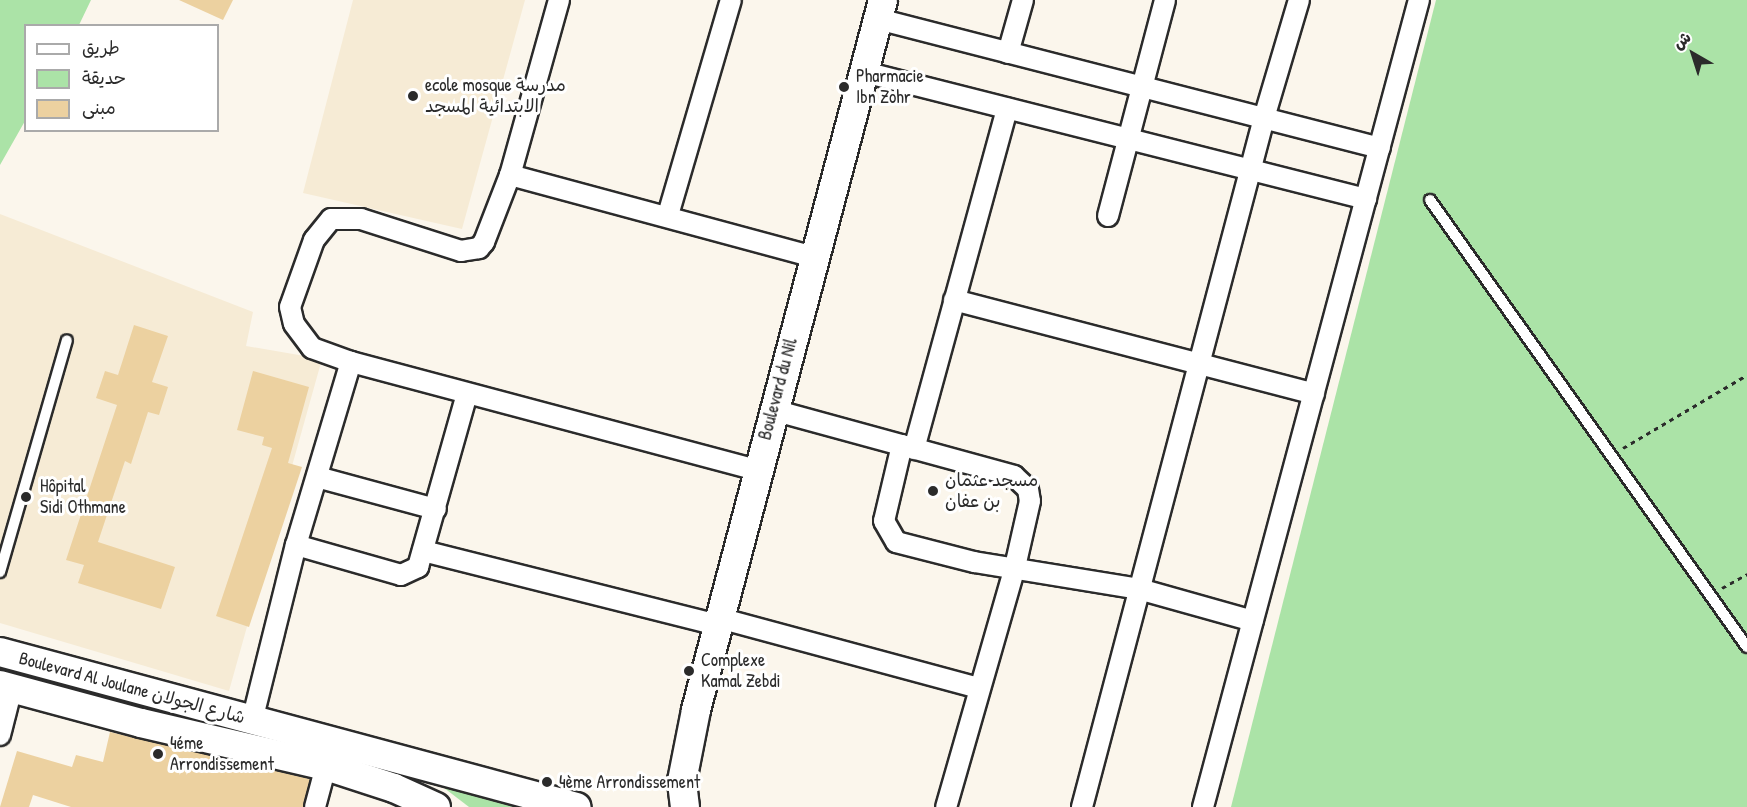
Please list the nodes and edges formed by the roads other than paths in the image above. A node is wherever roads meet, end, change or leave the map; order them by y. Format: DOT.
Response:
graph roads {
  1 [pos="559,0"];
  2 [pos="731,0"];
  3 [pos="1023,0"];
  4 [pos="1165,0"];
  5 [pos="1299,0"];
  6 [pos="1419,0"];
  7 [pos="880,9"];
  8 [pos="1008,53"];
  9 [pos="864,72"];
  10 [pos="1142,87"];
  11 [pos="1007,108"];
  12 [pos="1264,118"];
  13 [pos="1127,141"];
  14 [pos="1380,148"];
  15 [pos="1253,170"];
  16 [pos="510,175"];
  17 [pos="1366,199"];
  18 [pos="1430,200"];
  19 [pos="668,215"];
  20 [pos="1108,216"];
  21 [pos="813,257"];
  22 [pos="954,300"];
  23 [pos="68,340"];
  24 [pos="351,362"];
  25 [pos="1199,364"];
  26 [pos="467,394"];
  27 [pos="1314,394"];
  28 [pos="773,410"];
  29 [pos="908,447"];
  30 [pos="757,470"];
  31 [pos="317,477"];
  32 [pos="436,509"];
  33 [pos="296,545"];
  34 [pos="423,551"];
  35 [pos="1015,567"];
  36 [pos="0,572"];
  37 [pos="1139,589"];
  38 [pos="718,621"];
  39 [pos="1253,621"];
  40 [pos="1747,647"];
  41 [pos="0,652"];
  42 [pos="6,686"];
  43 [pos="979,688"];
  44 [pos="252,721"];
  45 [pos="0,735"];
  46 [pos="326,766"];
  47 [pos="684,794"];
  48 [pos="315,807"];
  49 [pos="436,807"];
  50 [pos="577,807"];
  51 [pos="664,807"];
  52 [pos="946,807"];
  53 [pos="1082,807"];
  54 [pos="1203,807"];
  1 -- 16 [label="street"];
  2 -- 19 [label="street"];
  3 -- 8 [label="street"];
  4 -- 10 [label="street"];
  5 -- 12 [label="street"];
  6 -- 14 [label="street"];
  7 -- 8 [label="street"];
  7 -- 9 [label="main road, Boulevard du Nil"];
  8 -- 10 [label="street"];
  9 -- 11 [label="street"];
  9 -- 21 [label="main road, Boulevard du Nil"];
  10 -- 12 [label="street"];
  10 -- 13 [label="street"];
  11 -- 13 [label="street"];
  11 -- 22 [label="street"];
  12 -- 14 [label="street"];
  12 -- 15 [label="street"];
  13 -- 15 [label="street"];
  13 -- 20 [label="street"];
  14 -- 17 [label="street"];
  15 -- 17 [label="street"];
  15 -- 25 [label="street"];
  16 -- 19 [label="street"];
  16 -- 24 [label="street"];
  17 -- 27 [label="street"];
  18 -- 40 [label="lane"];
  19 -- 21 [label="street"];
  21 -- 28 [label="main road, Boulevard du Nil"];
  22 -- 25 [label="street"];
  22 -- 29 [label="street"];
  23 -- 36 [label="lane"];
  24 -- 26 [label="street"];
  24 -- 31 [label="street"];
  25 -- 27 [label="street"];
  25 -- 37 [label="street"];
  26 -- 30 [label="street"];
  26 -- 32 [label="street"];
  27 -- 39 [label="street"];
  28 -- 29 [label="street"];
  28 -- 30 [label="main road, Boulevard du Nil"];
  29 -- 35 [label="street"];
  29 -- 35 [label="street"];
  30 -- 38 [label="main road, Boulevard du Nil"];
  31 -- 32 [label="street"];
  31 -- 33 [label="street"];
  32 -- 34 [label="street"];
  33 -- 34 [label="street"];
  33 -- 44 [label="street"];
  34 -- 38 [label="street"];
  35 -- 37 [label="street"];
  35 -- 43 [label="street"];
  37 -- 39 [label="street"];
  37 -- 53 [label="street"];
  38 -- 43 [label="street"];
  38 -- 47 [label="main road, Boulevard du Nil"];
  39 -- 54 [label="street"];
  41 -- 44 [label="main road, Boulevard Al Joulane شارع الجولان"];
  42 -- 45 [label="street"];
  42 -- 46 [label="main road, Boulevard Al Joulane شارع الجولان"];
  43 -- 52 [label="street"];
  44 -- 50 [label="main road, Boulevard Al Joulane شارع الجولان"];
  46 -- 48 [label="street"];
  46 -- 49 [label="main road, Boulevard Al Joulane شارع الجولان"];
  47 -- 51 [label="main road, Boulevard du Nil"];
}
